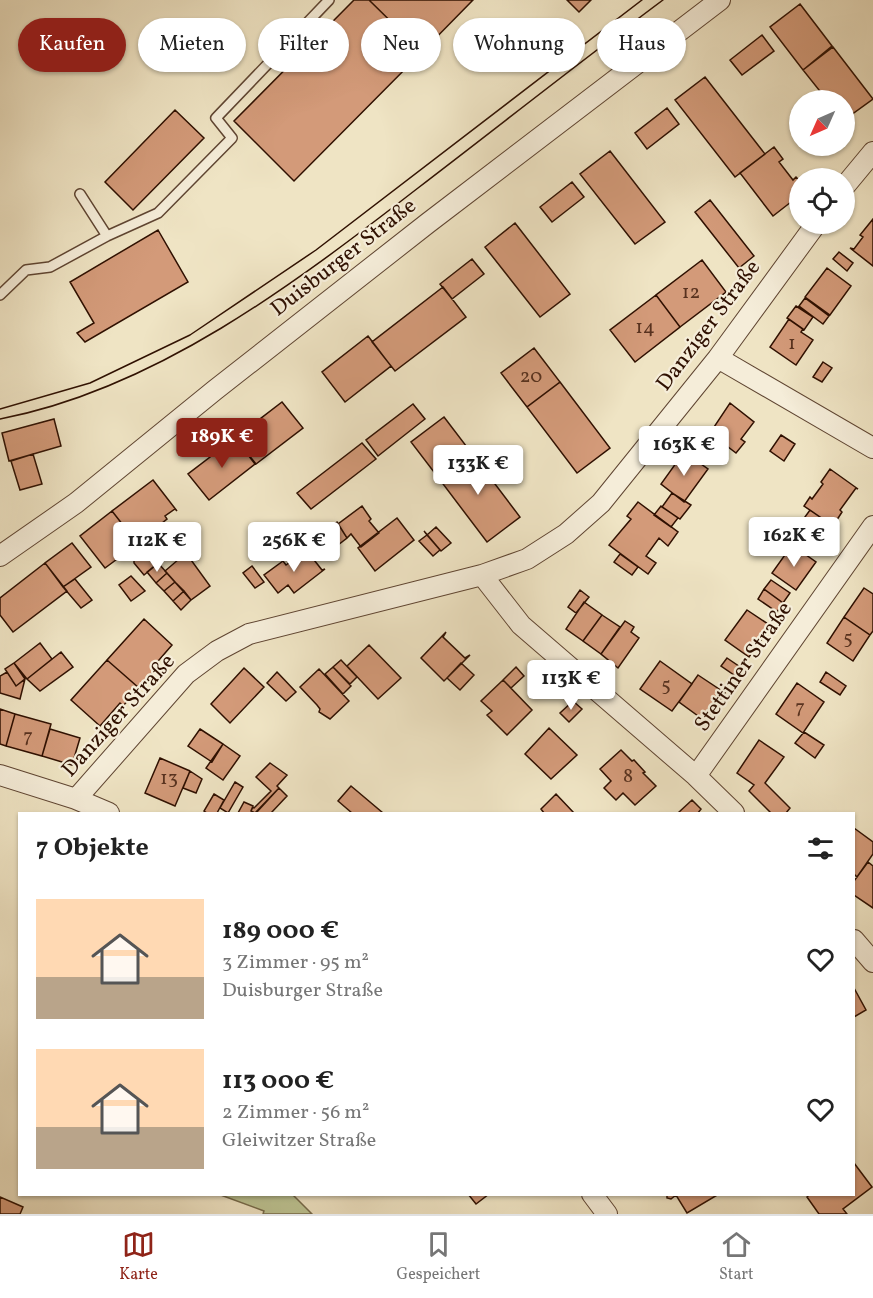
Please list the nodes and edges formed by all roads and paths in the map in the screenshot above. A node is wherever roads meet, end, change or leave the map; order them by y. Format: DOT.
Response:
graph roads {
  1 [pos="329,0"];
  2 [pos="720,0"];
  3 [pos="873,152"];
  4 [pos="855,174"];
  5 [pos="80,194"];
  6 [pos="809,234"];
  7 [pos="107,236"];
  8 [pos="0,295"];
  9 [pos="718,357"];
  10 [pos="873,448"];
  11 [pos="873,526"];
  12 [pos="0,556"];
  13 [pos="482,574"];
  14 [pos="0,775"];
  15 [pos="696,776"];
  16 [pos="76,799"];
  17 [pos="107,812"];
  18 [pos="733,812"];
  19 [pos="855,941"];
  20 [pos="873,962"];
  21 [pos="594,1196"];
  22 [pos="607,1214"];
  1 -- 7 [label="lane"];
  2 -- 12 [label="street, Duisburger Straße"];
  3 -- 4 [label="street"];
  5 -- 7 [label="lane"];
  6 -- 9 [label="street, Danziger Straße"];
  7 -- 8 [label="lane"];
  9 -- 10 [label="street"];
  9 -- 13 [label="street, Danziger Straße"];
  11 -- 15 [label="street, Stettiner Straße"];
  13 -- 15 [label="street"];
  13 -- 16 [label="street, Danziger Straße"];
  14 -- 16 [label="street"];
  15 -- 18 [label="street"];
  16 -- 17 [label="street"];
  19 -- 20 [label="street"];
  21 -- 22 [label="street"];
}
